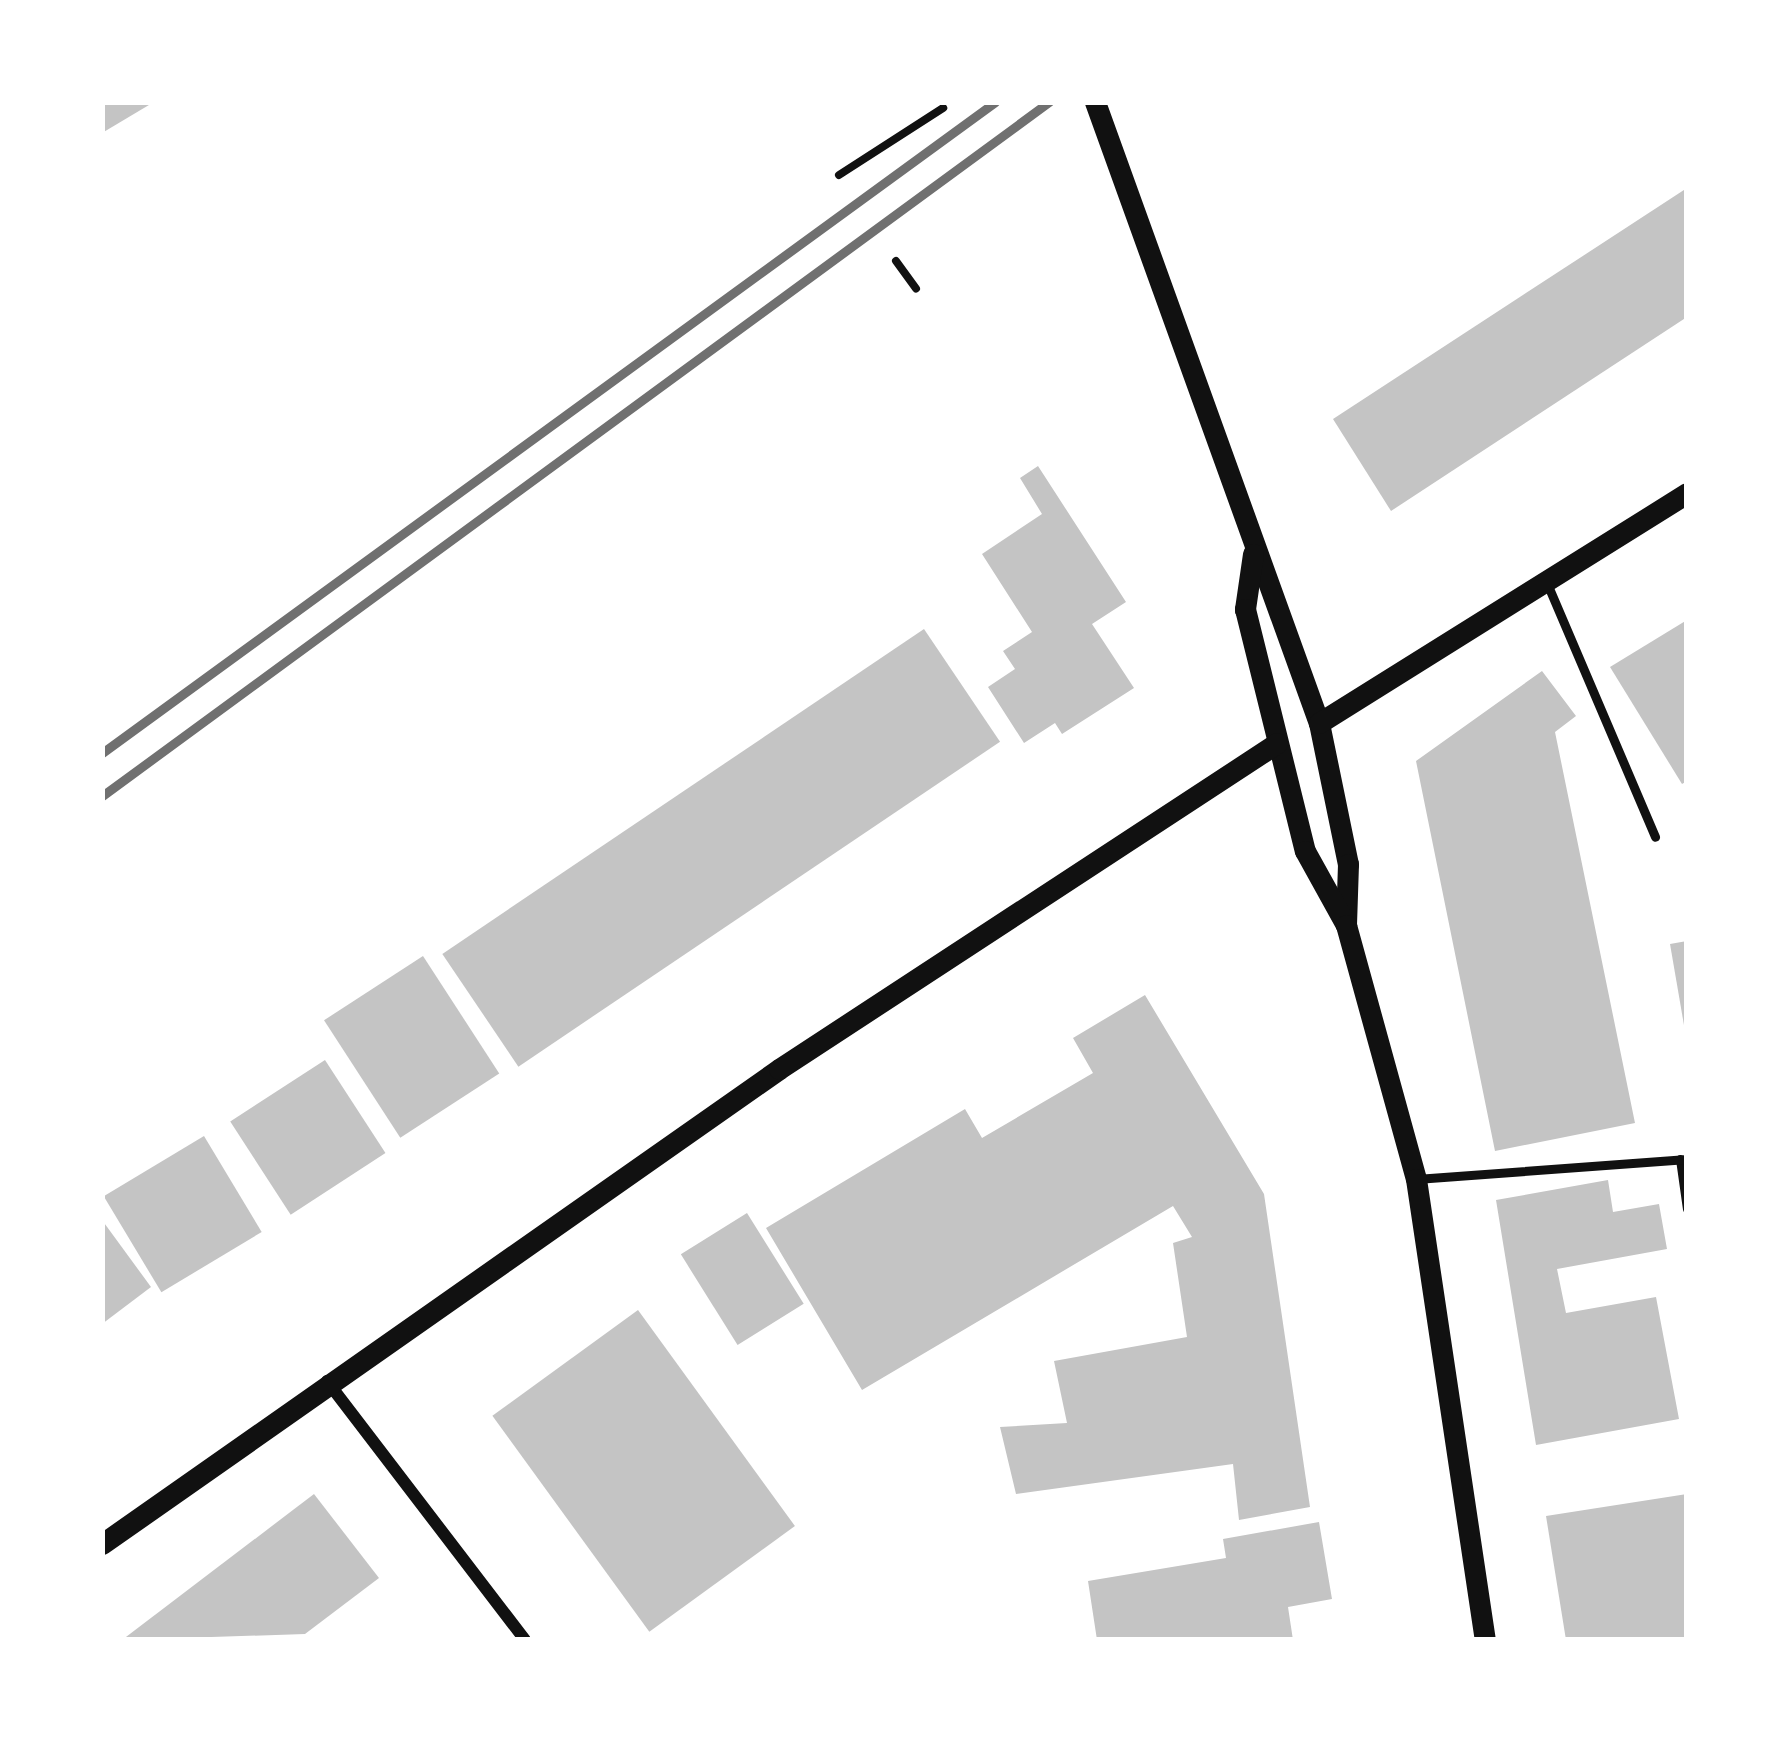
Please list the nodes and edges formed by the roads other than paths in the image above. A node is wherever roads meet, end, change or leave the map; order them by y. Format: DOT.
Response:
graph roads {
  1 [pos="1095,102"];
  2 [pos="1687,493"];
  3 [pos="1252,554"];
  4 [pos="1546,581"];
  5 [pos="1318,723"];
  6 [pos="1277,743"];
  7 [pos="1655,837"];
  8 [pos="1346,925"];
  9 [pos="1683,1159"];
  10 [pos="1415,1179"];
  11 [pos="1687,1209"];
  12 [pos="326,1380"];
  13 [pos="102,1544"];
  14 [pos="525,1640"];
  15 [pos="1485,1640"];
  1 -- 3 [label="street"];
  2 -- 4 [label="street"];
  3 -- 5 [label="street"];
  3 -- 6 [label="street"];
  4 -- 5 [label="street"];
  4 -- 7 [label="lane"];
  5 -- 8 [label="street"];
  6 -- 8 [label="street"];
  6 -- 12 [label="street"];
  8 -- 10 [label="street"];
  9 -- 10 [label="lane"];
  9 -- 11 [label="lane"];
  10 -- 15 [label="street"];
  12 -- 13 [label="street"];
  12 -- 14 [label="street"];
}
